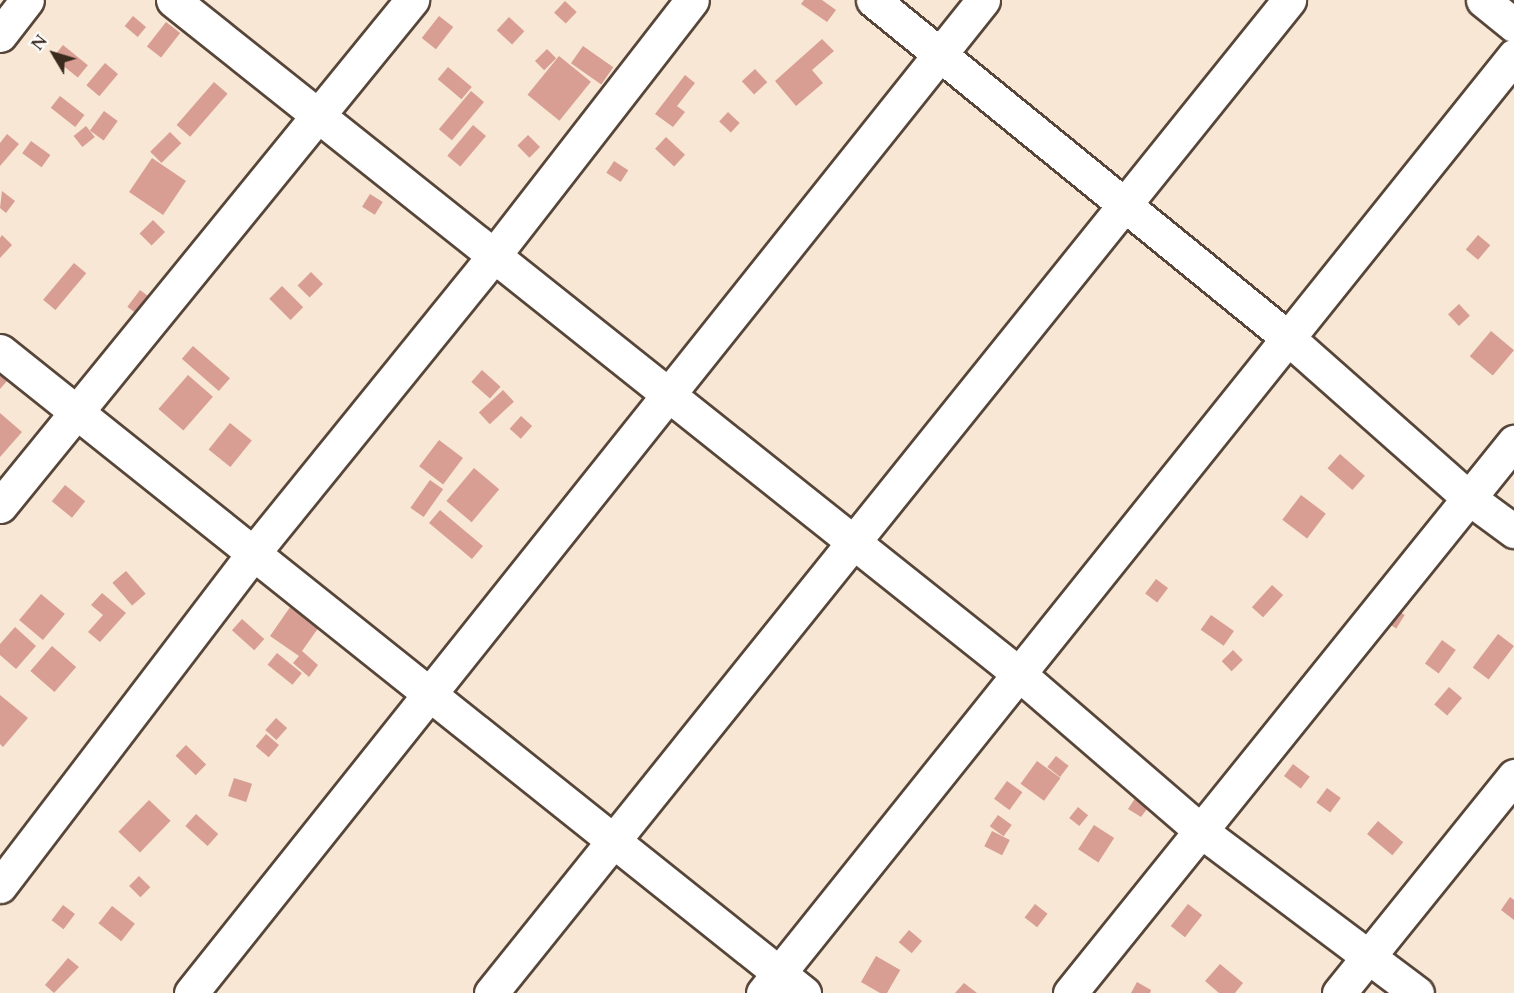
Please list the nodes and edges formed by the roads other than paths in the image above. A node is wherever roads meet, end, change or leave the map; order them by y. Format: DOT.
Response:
graph roads {
  1 [pos="27,0"];
  2 [pos="173,0"];
  3 [pos="412,0"];
  4 [pos="693,0"];
  5 [pos="873,0"];
  6 [pos="982,0"];
  7 [pos="1289,0"];
  8 [pos="1483,0"];
  9 [pos="1514,25"];
  10 [pos="0,35"];
  11 [pos="939,54"];
  12 [pos="1514,56"];
  13 [pos="318,117"];
  14 [pos="1124,205"];
  15 [pos="495,254"];
  16 [pos="1288,338"];
  17 [pos="0,351"];
  18 [pos="669,393"];
  19 [pos="75,413"];
  20 [pos="1514,442"];
  21 [pos="1469,498"];
  22 [pos="0,506"];
  23 [pos="1514,531"];
  24 [pos="854,541"];
  25 [pos="254,552"];
  26 [pos="1019,674"];
  27 [pos="431,692"];
  28 [pos="1514,776"];
  29 [pos="1201,831"];
  30 [pos="614,839"];
  31 [pos="0,886"];
  32 [pos="1370,955"];
  33 [pos="771,982"];
  34 [pos="191,993"];
  35 [pos="491,993"];
  36 [pos="804,993"];
  37 [pos="1070,993"];
  38 [pos="1340,993"];
  39 [pos="1417,993"];
  1 -- 10 [label="street"];
  2 -- 13 [label="street"];
  3 -- 13 [label="street"];
  4 -- 15 [label="street"];
  5 -- 11 [label="street"];
  6 -- 11 [label="street"];
  7 -- 14 [label="street"];
  8 -- 9 [label="street"];
  11 -- 14 [label="street"];
  11 -- 18 [label="street"];
  12 -- 16 [label="street"];
  13 -- 15 [label="street"];
  13 -- 19 [label="street"];
  14 -- 16 [label="street"];
  14 -- 24 [label="street"];
  15 -- 18 [label="street"];
  15 -- 25 [label="street"];
  16 -- 21 [label="street"];
  16 -- 26 [label="street"];
  17 -- 19 [label="street"];
  18 -- 24 [label="street"];
  18 -- 27 [label="street"];
  19 -- 22 [label="street"];
  19 -- 25 [label="street"];
  20 -- 21 [label="street"];
  21 -- 23 [label="street"];
  21 -- 29 [label="street"];
  24 -- 26 [label="street"];
  24 -- 30 [label="street"];
  25 -- 27 [label="street"];
  25 -- 31 [label="street"];
  26 -- 29 [label="street"];
  26 -- 33 [label="street"];
  27 -- 30 [label="street"];
  27 -- 34 [label="street"];
  28 -- 32 [label="street"];
  29 -- 32 [label="street"];
  29 -- 37 [label="street"];
  30 -- 33 [label="street"];
  30 -- 35 [label="street"];
  32 -- 38 [label="street"];
  32 -- 39 [label="street"];
  33 -- 36 [label="street"];
}
